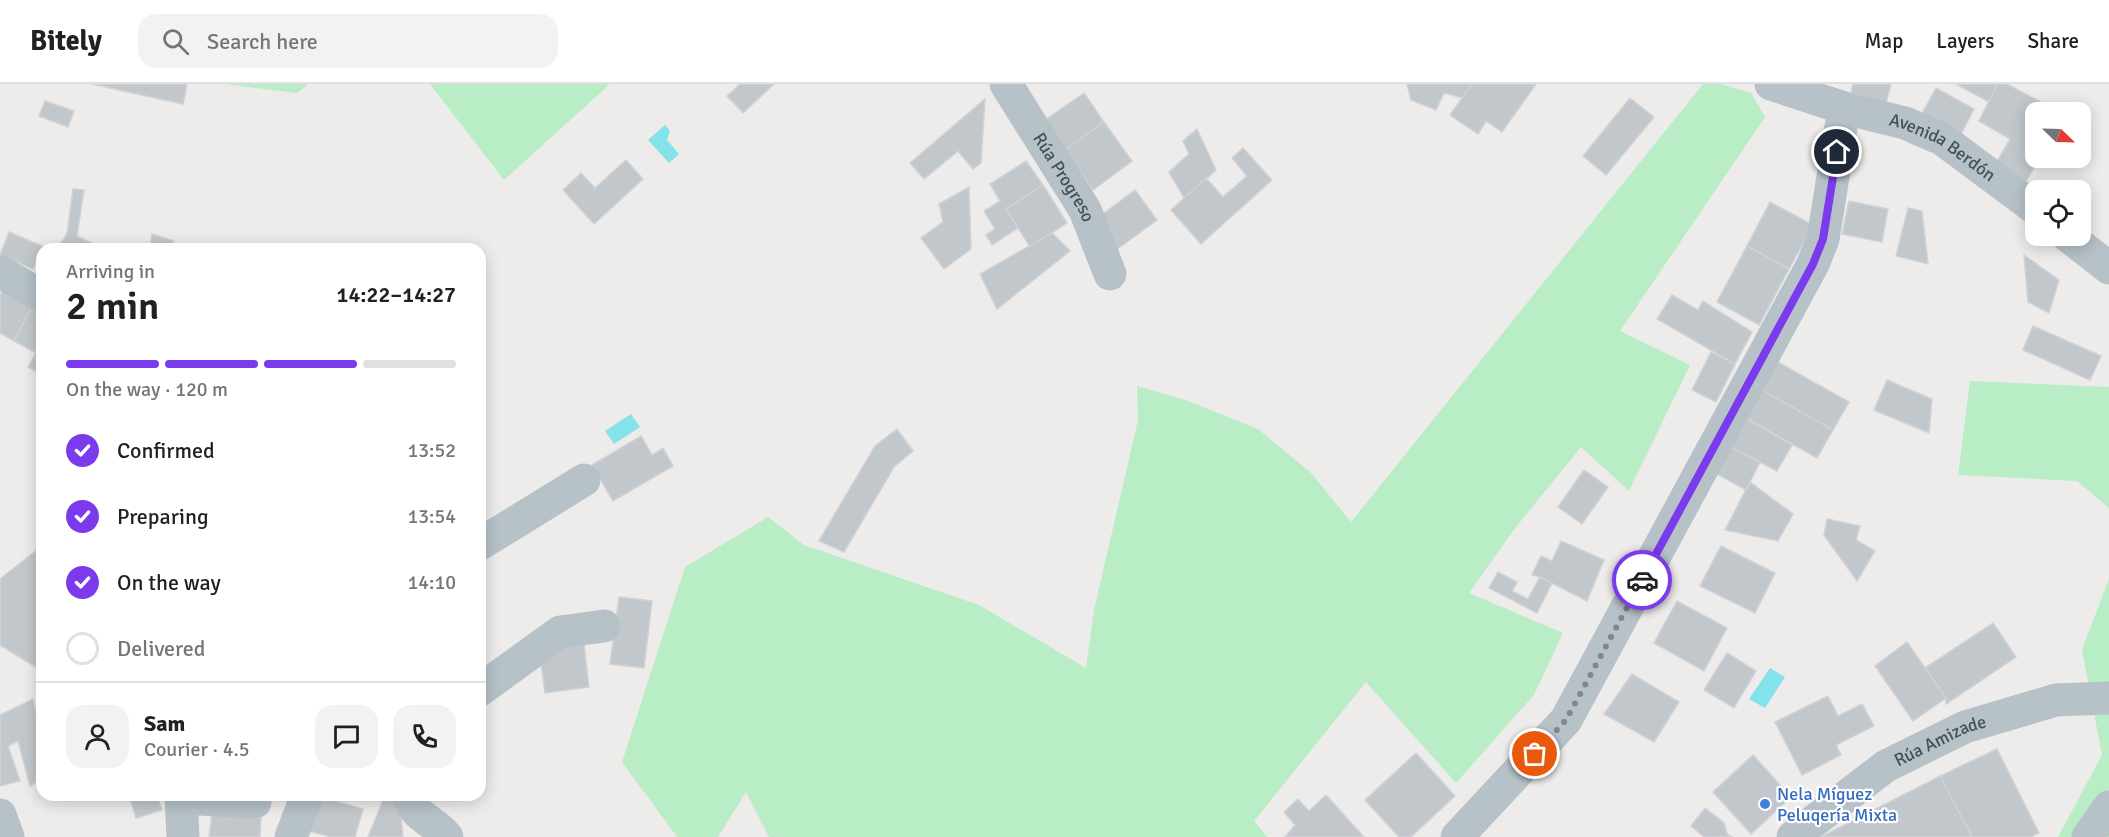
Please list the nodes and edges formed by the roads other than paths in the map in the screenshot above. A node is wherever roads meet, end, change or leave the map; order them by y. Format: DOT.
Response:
graph roads {
  1 [pos="1006,84"];
  2 [pos="1771,84"];
  3 [pos="1844,108"];
  4 [pos="2025,201"];
  5 [pos="2081,246"];
  6 [pos="2109,268"];
  7 [pos="0,273"];
  8 [pos="1110,274"];
  9 [pos="36,293"];
  10 [pos="584,480"];
  11 [pos="486,540"];
  12 [pos="604,626"];
  13 [pos="486,686"];
  14 [pos="2109,698"];
  15 [pos="182,801"];
  16 [pos="240,801"];
  17 [pos="304,801"];
  18 [pos="411,801"];
  19 [pos="255,802"];
  20 [pos="2109,807"];
  21 [pos="0,815"];
  22 [pos="8,837"];
  23 [pos="183,837"];
  24 [pos="291,837"];
  25 [pos="447,837"];
  26 [pos="1457,837"];
  27 [pos="1793,837"];
  28 [pos="2088,837"];
  1 -- 8 [label="street, Rúa Progreso"];
  2 -- 3 [label="street, Avenida Berdón"];
  3 -- 4 [label="street, Avenida Berdón"];
  3 -- 26 [label="street"];
  5 -- 6 [label="street"];
  7 -- 9 [label="street"];
  10 -- 11 [label="street"];
  12 -- 13 [label="street"];
  14 -- 27 [label="street, Rúa Amizade"];
  15 -- 23 [label="street"];
  16 -- 19 [label="street"];
  17 -- 24 [label="street"];
  18 -- 25 [label="street"];
  20 -- 28 [label="street"];
  21 -- 22 [label="street"];
}
